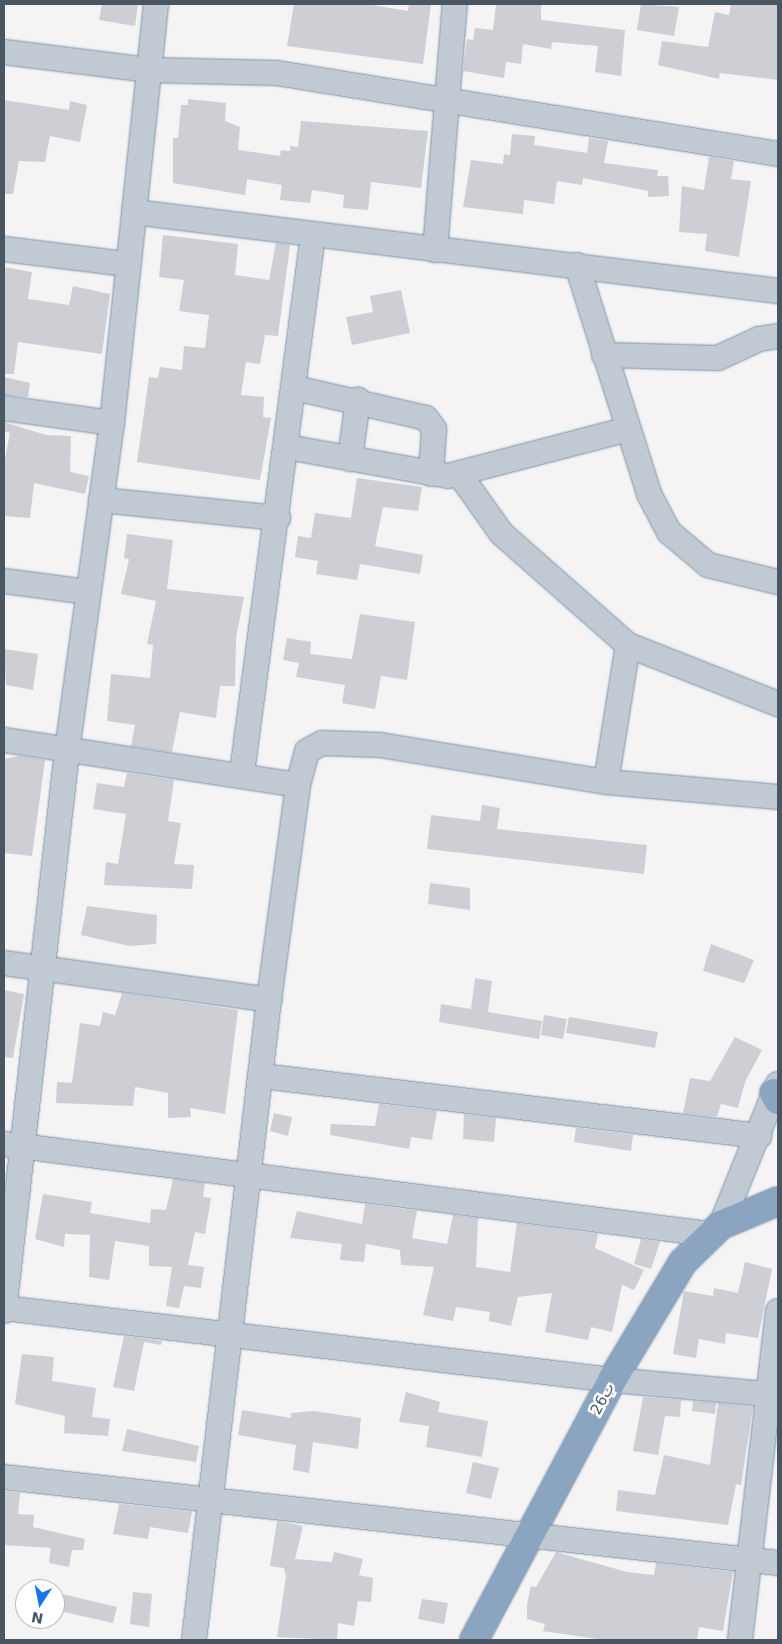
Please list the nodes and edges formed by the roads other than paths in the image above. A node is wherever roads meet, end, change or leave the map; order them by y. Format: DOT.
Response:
graph roads {
  1 [pos="156,4"];
  2 [pos="455,4"];
  3 [pos="4,52"];
  4 [pos="148,70"];
  5 [pos="448,100"];
  6 [pos="778,154"];
  7 [pos="134,212"];
  8 [pos="313,235"];
  9 [pos="4,249"];
  10 [pos="434,250"];
  11 [pos="127,264"];
  12 [pos="577,265"];
  13 [pos="778,291"];
  14 [pos="778,336"];
  15 [pos="604,355"];
  16 [pos="295,388"];
  17 [pos="358,400"];
  18 [pos="4,408"];
  19 [pos="112,423"];
  20 [pos="628,429"];
  21 [pos="287,447"];
  22 [pos="350,459"];
  23 [pos="431,474"];
  24 [pos="460,475"];
  25 [pos="101,500"];
  26 [pos="278,518"];
  27 [pos="4,580"];
  28 [pos="778,582"];
  29 [pos="88,592"];
  30 [pos="628,645"];
  31 [pos="778,704"];
  32 [pos="4,740"];
  33 [pos="67,751"];
  34 [pos="242,773"];
  35 [pos="606,782"];
  36 [pos="298,785"];
  37 [pos="778,797"];
  38 [pos="4,963"];
  39 [pos="43,970"];
  40 [pos="269,1000"];
  41 [pos="262,1076"];
  42 [pos="777,1092"];
  43 [pos="759,1136"];
  44 [pos="15,1145"];
  45 [pos="248,1177"];
  46 [pos="778,1202"];
  47 [pos="715,1230"];
  48 [pos="4,1309"];
  49 [pos="778,1311"];
  50 [pos="228,1332"];
  51 [pos="612,1380"];
  52 [pos="772,1395"];
  53 [pos="4,1477"];
  54 [pos="212,1501"];
  55 [pos="529,1536"];
  56 [pos="748,1560"];
  57 [pos="778,1563"];
  58 [pos="194,1640"];
  59 [pos="474,1640"];
  60 [pos="740,1640"];
  1 -- 4 [label="street"];
  2 -- 5 [label="street"];
  3 -- 4 [label="street"];
  4 -- 5 [label="street"];
  4 -- 7 [label="street"];
  5 -- 6 [label="street"];
  5 -- 10 [label="street"];
  7 -- 8 [label="street"];
  7 -- 11 [label="street"];
  8 -- 10 [label="street"];
  8 -- 16 [label="street"];
  9 -- 11 [label="street"];
  10 -- 12 [label="street"];
  11 -- 19 [label="street"];
  12 -- 13 [label="street"];
  12 -- 15 [label="street"];
  14 -- 15 [label="street"];
  15 -- 20 [label="street"];
  16 -- 17 [label="street"];
  16 -- 21 [label="street"];
  17 -- 22 [label="street"];
  17 -- 23 [label="street"];
  18 -- 19 [label="street"];
  19 -- 25 [label="street"];
  20 -- 24 [label="street"];
  20 -- 28 [label="street"];
  21 -- 22 [label="street"];
  21 -- 26 [label="street"];
  22 -- 23 [label="street"];
  23 -- 24 [label="street"];
  24 -- 30 [label="street"];
  25 -- 26 [label="street"];
  25 -- 29 [label="street"];
  26 -- 34 [label="street"];
  27 -- 29 [label="street"];
  29 -- 33 [label="street"];
  30 -- 31 [label="street"];
  30 -- 35 [label="street"];
  32 -- 33 [label="street"];
  33 -- 34 [label="street"];
  33 -- 39 [label="street"];
  34 -- 36 [label="street"];
  35 -- 36 [label="street"];
  35 -- 37 [label="street"];
  36 -- 40 [label="street"];
  38 -- 39 [label="street"];
  39 -- 40 [label="street"];
  39 -- 44 [label="street"];
  40 -- 41 [label="street"];
  41 -- 43 [label="street"];
  41 -- 45 [label="street"];
  42 -- 43 [label="street"];
  43 -- 47 [label="street"];
  44 -- 45 [label="street"];
  44 -- 48 [label="street"];
  45 -- 47 [label="street"];
  45 -- 50 [label="street"];
  46 -- 47 [label="highway, 26ب"];
  47 -- 51 [label="highway, 26ب"];
  48 -- 50 [label="street"];
  49 -- 52 [label="street"];
  50 -- 51 [label="street"];
  50 -- 54 [label="street"];
  51 -- 52 [label="street"];
  51 -- 55 [label="highway, 26ب"];
  52 -- 56 [label="street"];
  53 -- 54 [label="street"];
  54 -- 55 [label="street"];
  54 -- 58 [label="street"];
  55 -- 56 [label="street"];
  55 -- 59 [label="highway, 26ب"];
  56 -- 57 [label="street"];
  56 -- 60 [label="street"];
}
